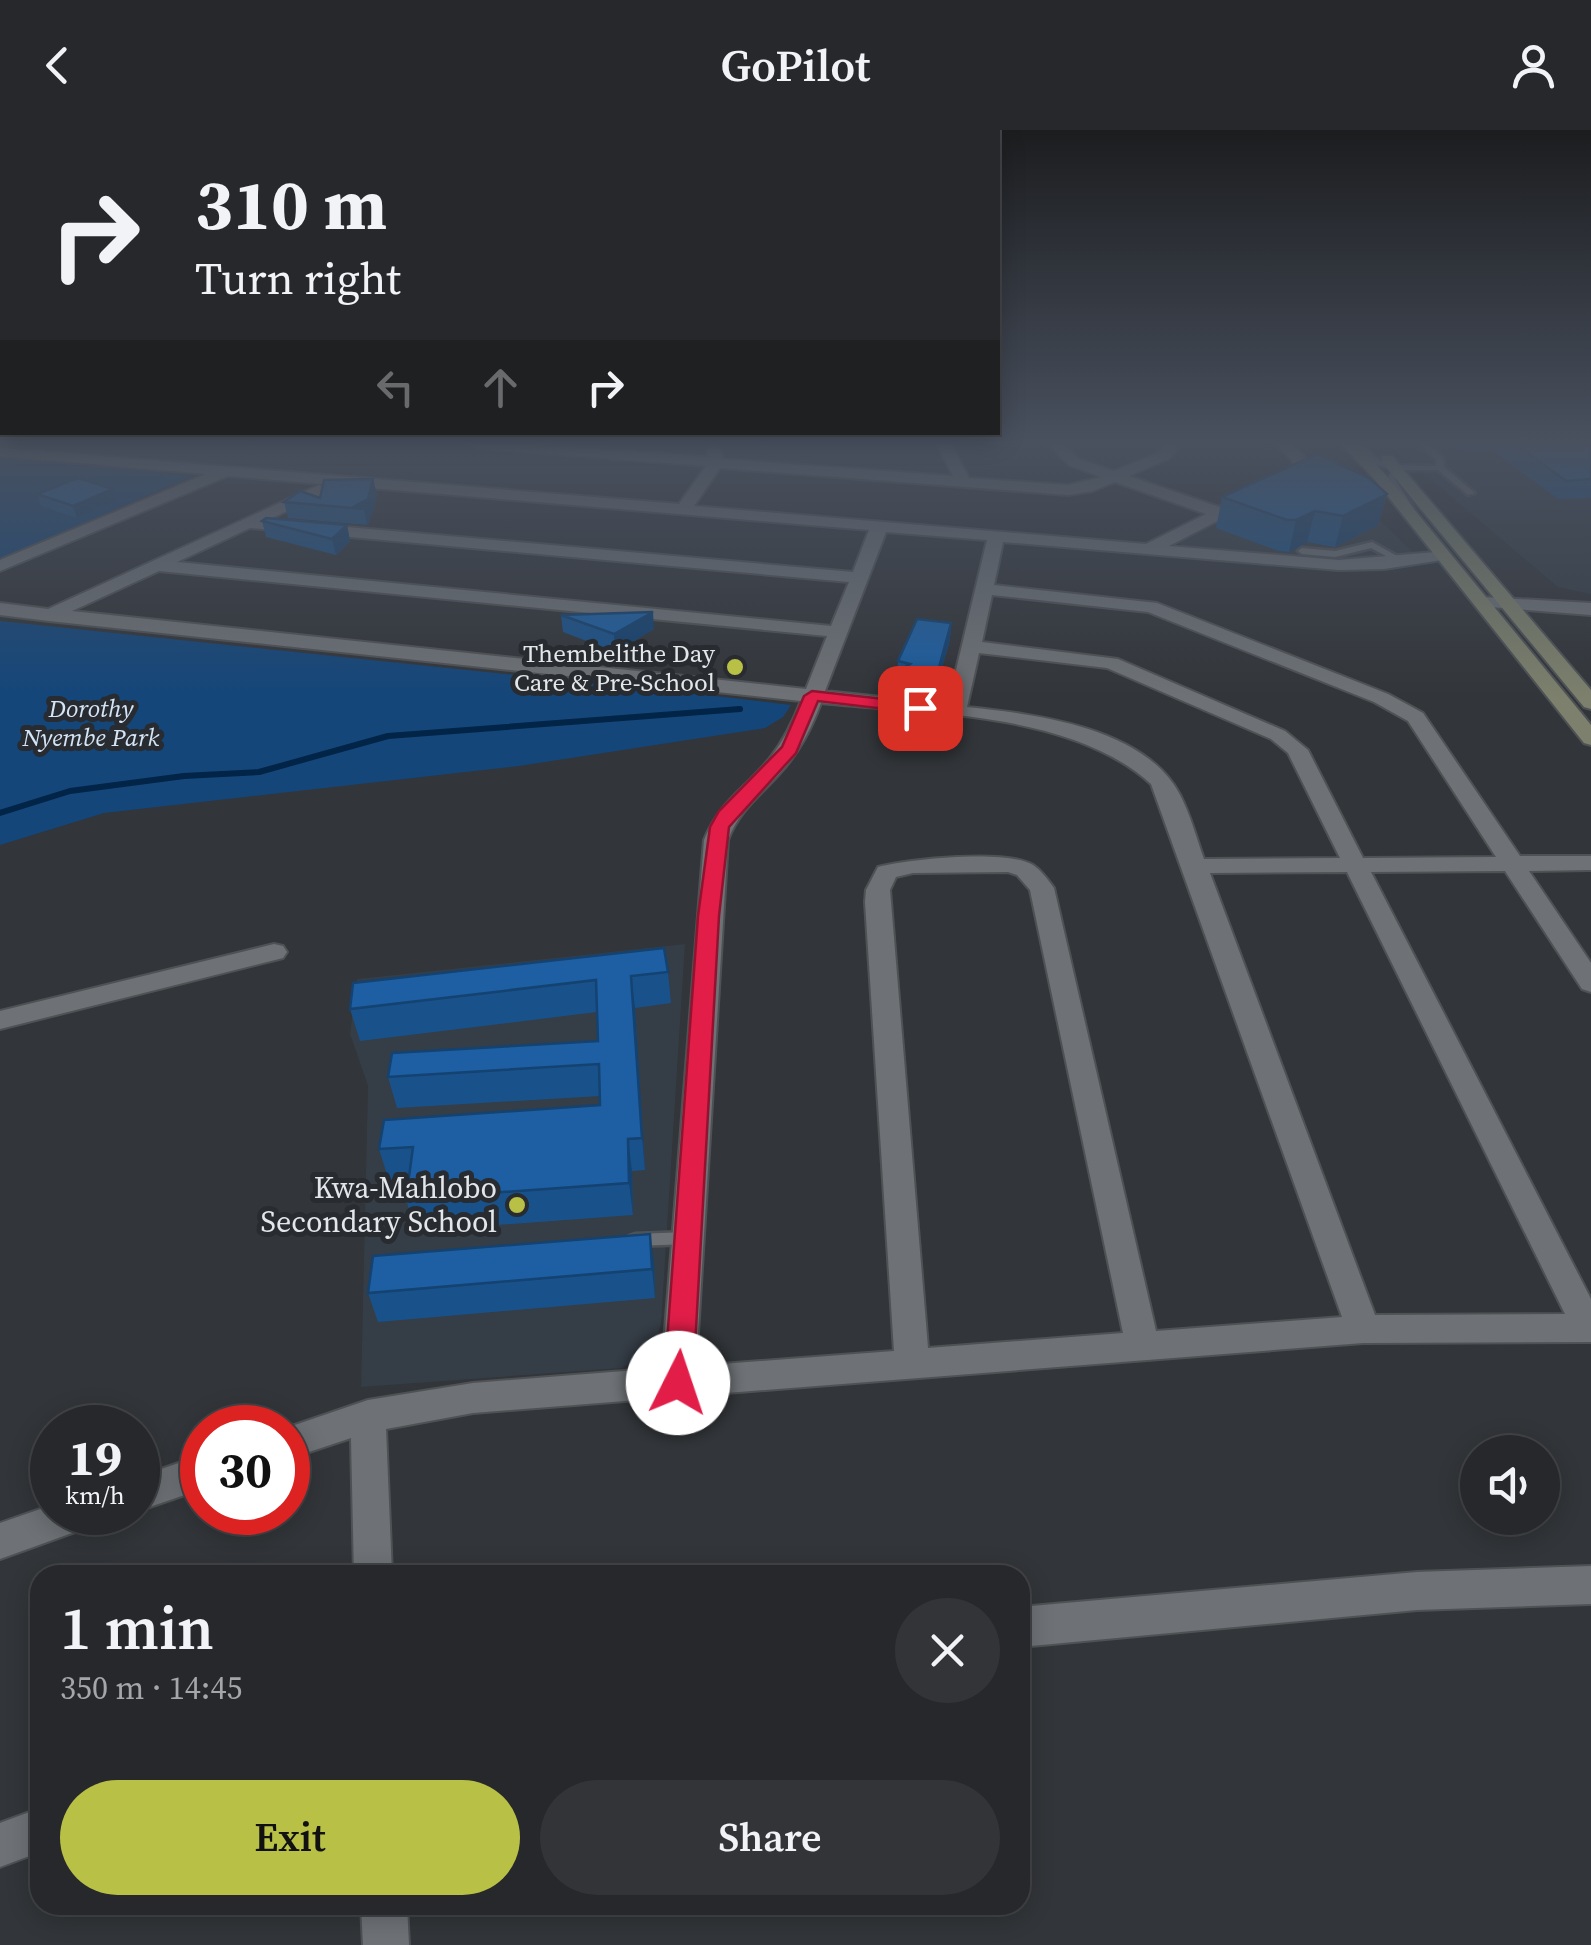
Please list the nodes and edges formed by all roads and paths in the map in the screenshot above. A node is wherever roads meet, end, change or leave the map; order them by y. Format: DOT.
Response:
graph roads {
  1 [pos="90,529"];
  2 [pos="233,529"];
  3 [pos="310,529"];
  4 [pos="878,529"];
  5 [pos="908,529"];
  6 [pos="1186,529"];
  7 [pos="1422,529"];
  8 [pos="1447,529"];
  9 [pos="996,537"];
  10 [pos="1148,550"];
  11 [pos="1302,550"];
  12 [pos="1442,555"];
  13 [pos="1402,562"];
  14 [pos="153,565"];
  15 [pos="0,566"];
  16 [pos="860,578"];
  17 [pos="985,589"];
  18 [pos="1482,602"];
  19 [pos="1509,603"];
  20 [pos="1591,608"];
  21 [pos="0,610"];
  22 [pos="48,615"];
  23 [pos="839,632"];
  24 [pos="969,646"];
  25 [pos="812,696"];
  26 [pos="1591,703"];
  27 [pos="956,712"];
  28 [pos="1591,739"];
  29 [pos="1512,862"];
  30 [pos="1591,863"];
  31 [pos="1356,864"];
  32 [pos="1194,866"];
  33 [pos="274,952"];
  34 [pos="1591,983"];
  35 [pos="0,1020"];
  36 [pos="688,1238"];
  37 [pos="625,1240"];
  38 [pos="1363,1328"];
  39 [pos="1590,1328"];
  40 [pos="1143,1348"];
  41 [pos="912,1365"];
  42 [pos="678,1383"];
  43 [pos="368,1416"];
  44 [pos="310,1436"];
  45 [pos="30,1531"];
  46 [pos="0,1541"];
  47 [pos="373,1565"];
  48 [pos="1591,1586"];
  49 [pos="1030,1625"];
  50 [pos="30,1834"];
  51 [pos="0,1845"];
  52 [pos="384,1915"];
  53 [pos="386,1945"];
  1 -- 15 [label="street"];
  2 -- 14 [label="street"];
  3 -- 16 [label="street"];
  4 -- 16 [label="street"];
  5 -- 9 [label="street"];
  6 -- 10 [label="street"];
  7 -- 12 [label="main road"];
  8 -- 19 [label="main road"];
  9 -- 10 [label="street"];
  9 -- 17 [label="street"];
  10 -- 13 [label="street"];
  11 -- 13 [label="lane"];
  12 -- 13 [label="street"];
  12 -- 18 [label="main road"];
  14 -- 22 [label="street"];
  14 -- 23 [label="street"];
  16 -- 23 [label="street"];
  17 -- 24 [label="street"];
  17 -- 29 [label="street"];
  18 -- 19 [label="street"];
  18 -- 28 [label="main road"];
  19 -- 20 [label="street"];
  19 -- 26 [label="main road"];
  21 -- 22 [label="street"];
  22 -- 25 [label="street"];
  23 -- 25 [label="street"];
  24 -- 27 [label="street"];
  24 -- 31 [label="street"];
  25 -- 27 [label="street"];
  25 -- 36 [label="street"];
  27 -- 32 [label="street"];
  29 -- 30 [label="street"];
  29 -- 31 [label="street"];
  29 -- 34 [label="street"];
  31 -- 32 [label="street"];
  31 -- 39 [label="street"];
  32 -- 38 [label="street"];
  33 -- 35 [label="street"];
  36 -- 37 [label="lane"];
  36 -- 42 [label="street"];
  38 -- 39 [label="street"];
  38 -- 40 [label="street"];
  40 -- 41 [label="street"];
  40 -- 41 [label="street"];
  41 -- 42 [label="street"];
  42 -- 43 [label="street"];
  43 -- 44 [label="street"];
  43 -- 47 [label="street"];
  45 -- 46 [label="street"];
  48 -- 49 [label="street"];
  50 -- 51 [label="street"];
  52 -- 53 [label="street"];
}
